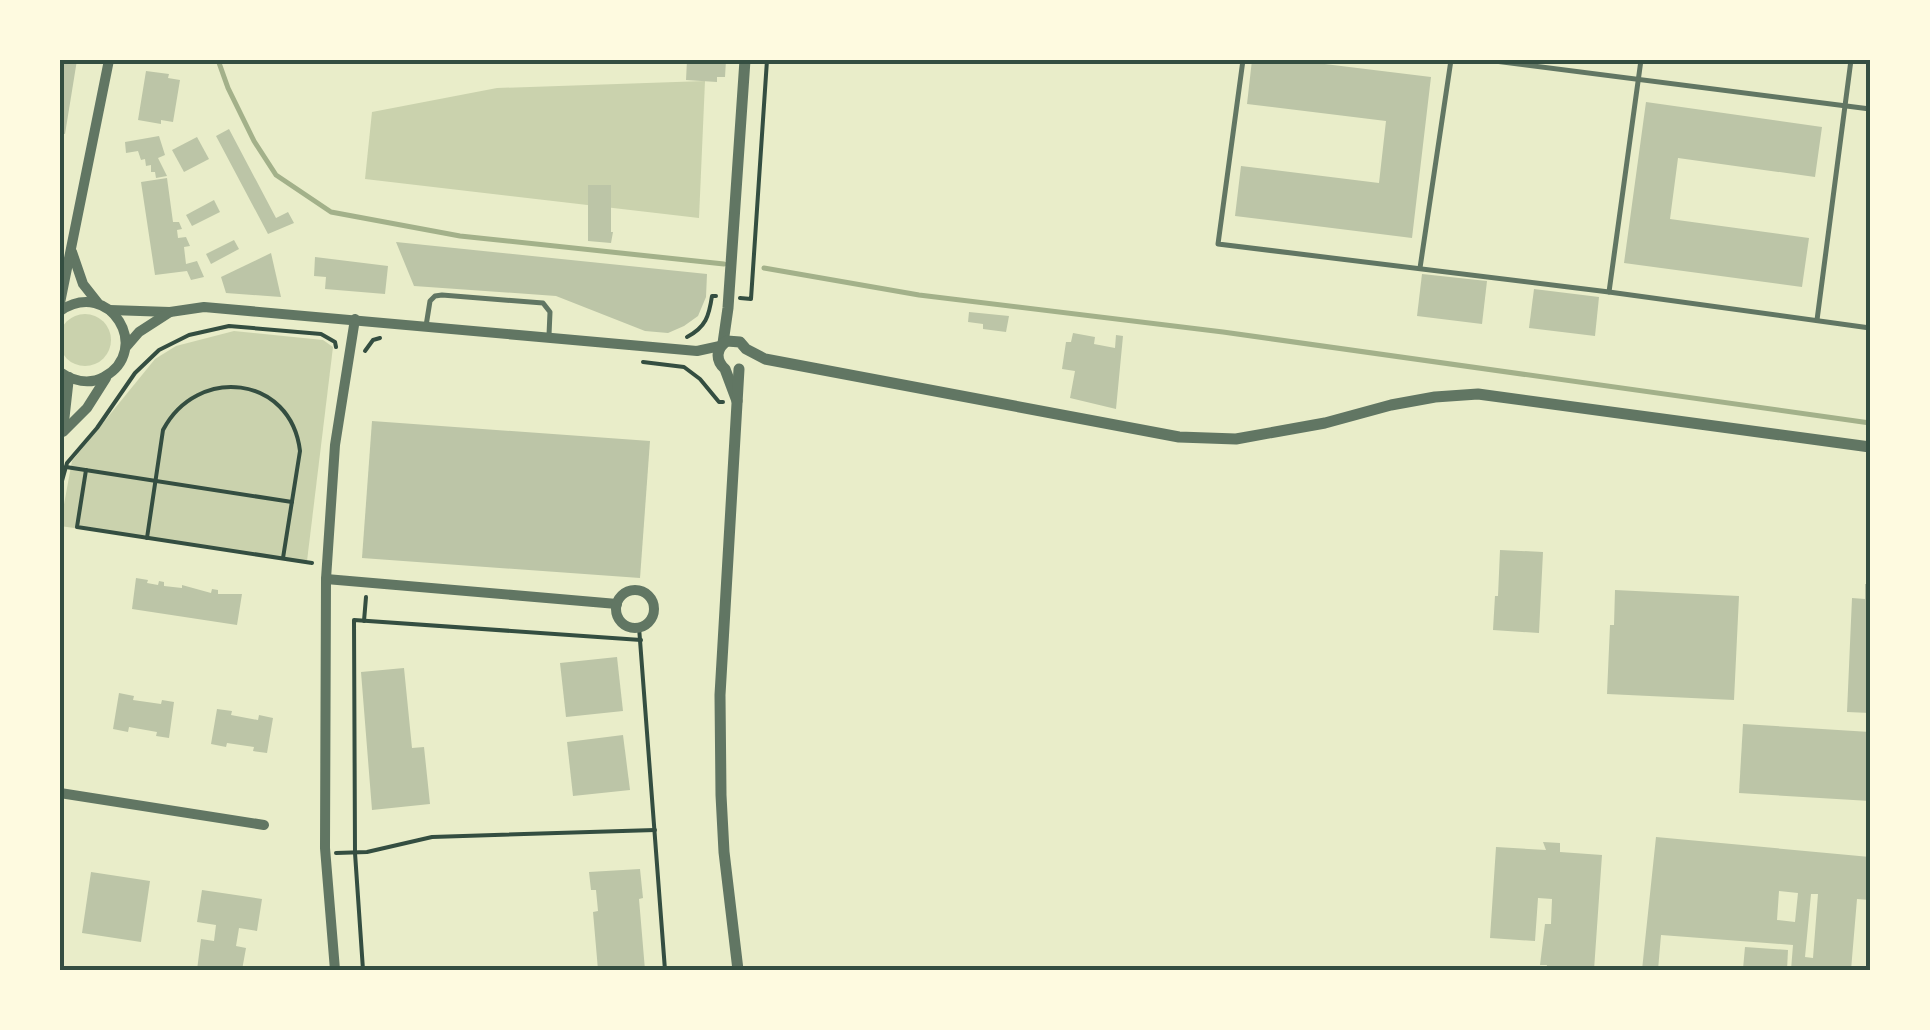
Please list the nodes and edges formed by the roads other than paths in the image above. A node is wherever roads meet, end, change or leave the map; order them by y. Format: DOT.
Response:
graph roads {
  1 [pos="108,60"];
  2 [pos="745,60"];
  3 [pos="1243,60"];
  4 [pos="1451,60"];
  5 [pos="1487,60"];
  6 [pos="1641,60"];
  7 [pos="1851,60"];
  8 [pos="1638,79"];
  9 [pos="1845,106"];
  10 [pos="1870,109"];
  11 [pos="72,251"];
  12 [pos="1420,268"];
  13 [pos="1609,292"];
  14 [pos="60,303"];
  15 [pos="98,304"];
  16 [pos="728,308"];
  17 [pos="110,310"];
  18 [pos="60,311"];
  19 [pos="170,312"];
  20 [pos="355,319"];
  21 [pos="1817,321"];
  22 [pos="426,326"];
  23 [pos="1870,328"];
  24 [pos="548,338"];
  25 [pos="722,345"];
  26 [pos="743,346"];
  27 [pos="125,348"];
  28 [pos="697,351"];
  29 [pos="765,359"];
  30 [pos="722,365"];
  31 [pos="742,366"];
  32 [pos="64,375"];
  33 [pos="108,375"];
  34 [pos="736,401"];
  35 [pos="61,435"];
  36 [pos="1870,448"];
  37 [pos="326,579"];
  38 [pos="617,604"];
  39 [pos="60,793"];
  40 [pos="264,825"];
  41 [pos="334,970"];
  42 [pos="738,970"];
  1 -- 11 [label="street"];
  2 -- 16 [label="street"];
  3 -- 12 [label="lane"];
  4 -- 12 [label="lane"];
  5 -- 8 [label="lane"];
  6 -- 8 [label="lane"];
  7 -- 9 [label="lane"];
  8 -- 9 [label="lane"];
  8 -- 13 [label="lane"];
  9 -- 10 [label="lane"];
  9 -- 21 [label="lane"];
  11 -- 14 [label="street"];
  11 -- 15 [label="street"];
  12 -- 13 [label="lane"];
  13 -- 21 [label="lane"];
  15 -- 17 [label="street"];
  15 -- 18 [label="street"];
  16 -- 25 [label="street"];
  16 -- 26 [label="street"];
  17 -- 19 [label="street"];
  17 -- 27 [label="street"];
  19 -- 20 [label="street"];
  19 -- 27 [label="street"];
  20 -- 22 [label="street"];
  20 -- 37 [label="street"];
  21 -- 23 [label="lane"];
  22 -- 24 [label="street"];
  22 -- 24 [label="lane"];
  24 -- 28 [label="street"];
  25 -- 26 [label="street"];
  25 -- 28 [label="street"];
  25 -- 30 [label="street"];
  26 -- 29 [label="street"];
  26 -- 31 [label="street"];
  27 -- 33 [label="street"];
  28 -- 30 [label="street"];
  29 -- 31 [label="street"];
  29 -- 36 [label="street"];
  30 -- 31 [label="street"];
  30 -- 34 [label="street"];
  31 -- 34 [label="street"];
  32 -- 33 [label="street"];
  32 -- 35 [label="street"];
  33 -- 35 [label="street"];
  34 -- 42 [label="street"];
  37 -- 38 [label="street"];
  37 -- 41 [label="street"];
  38 -- 38 [label="street"];
  39 -- 40 [label="street"];
}
